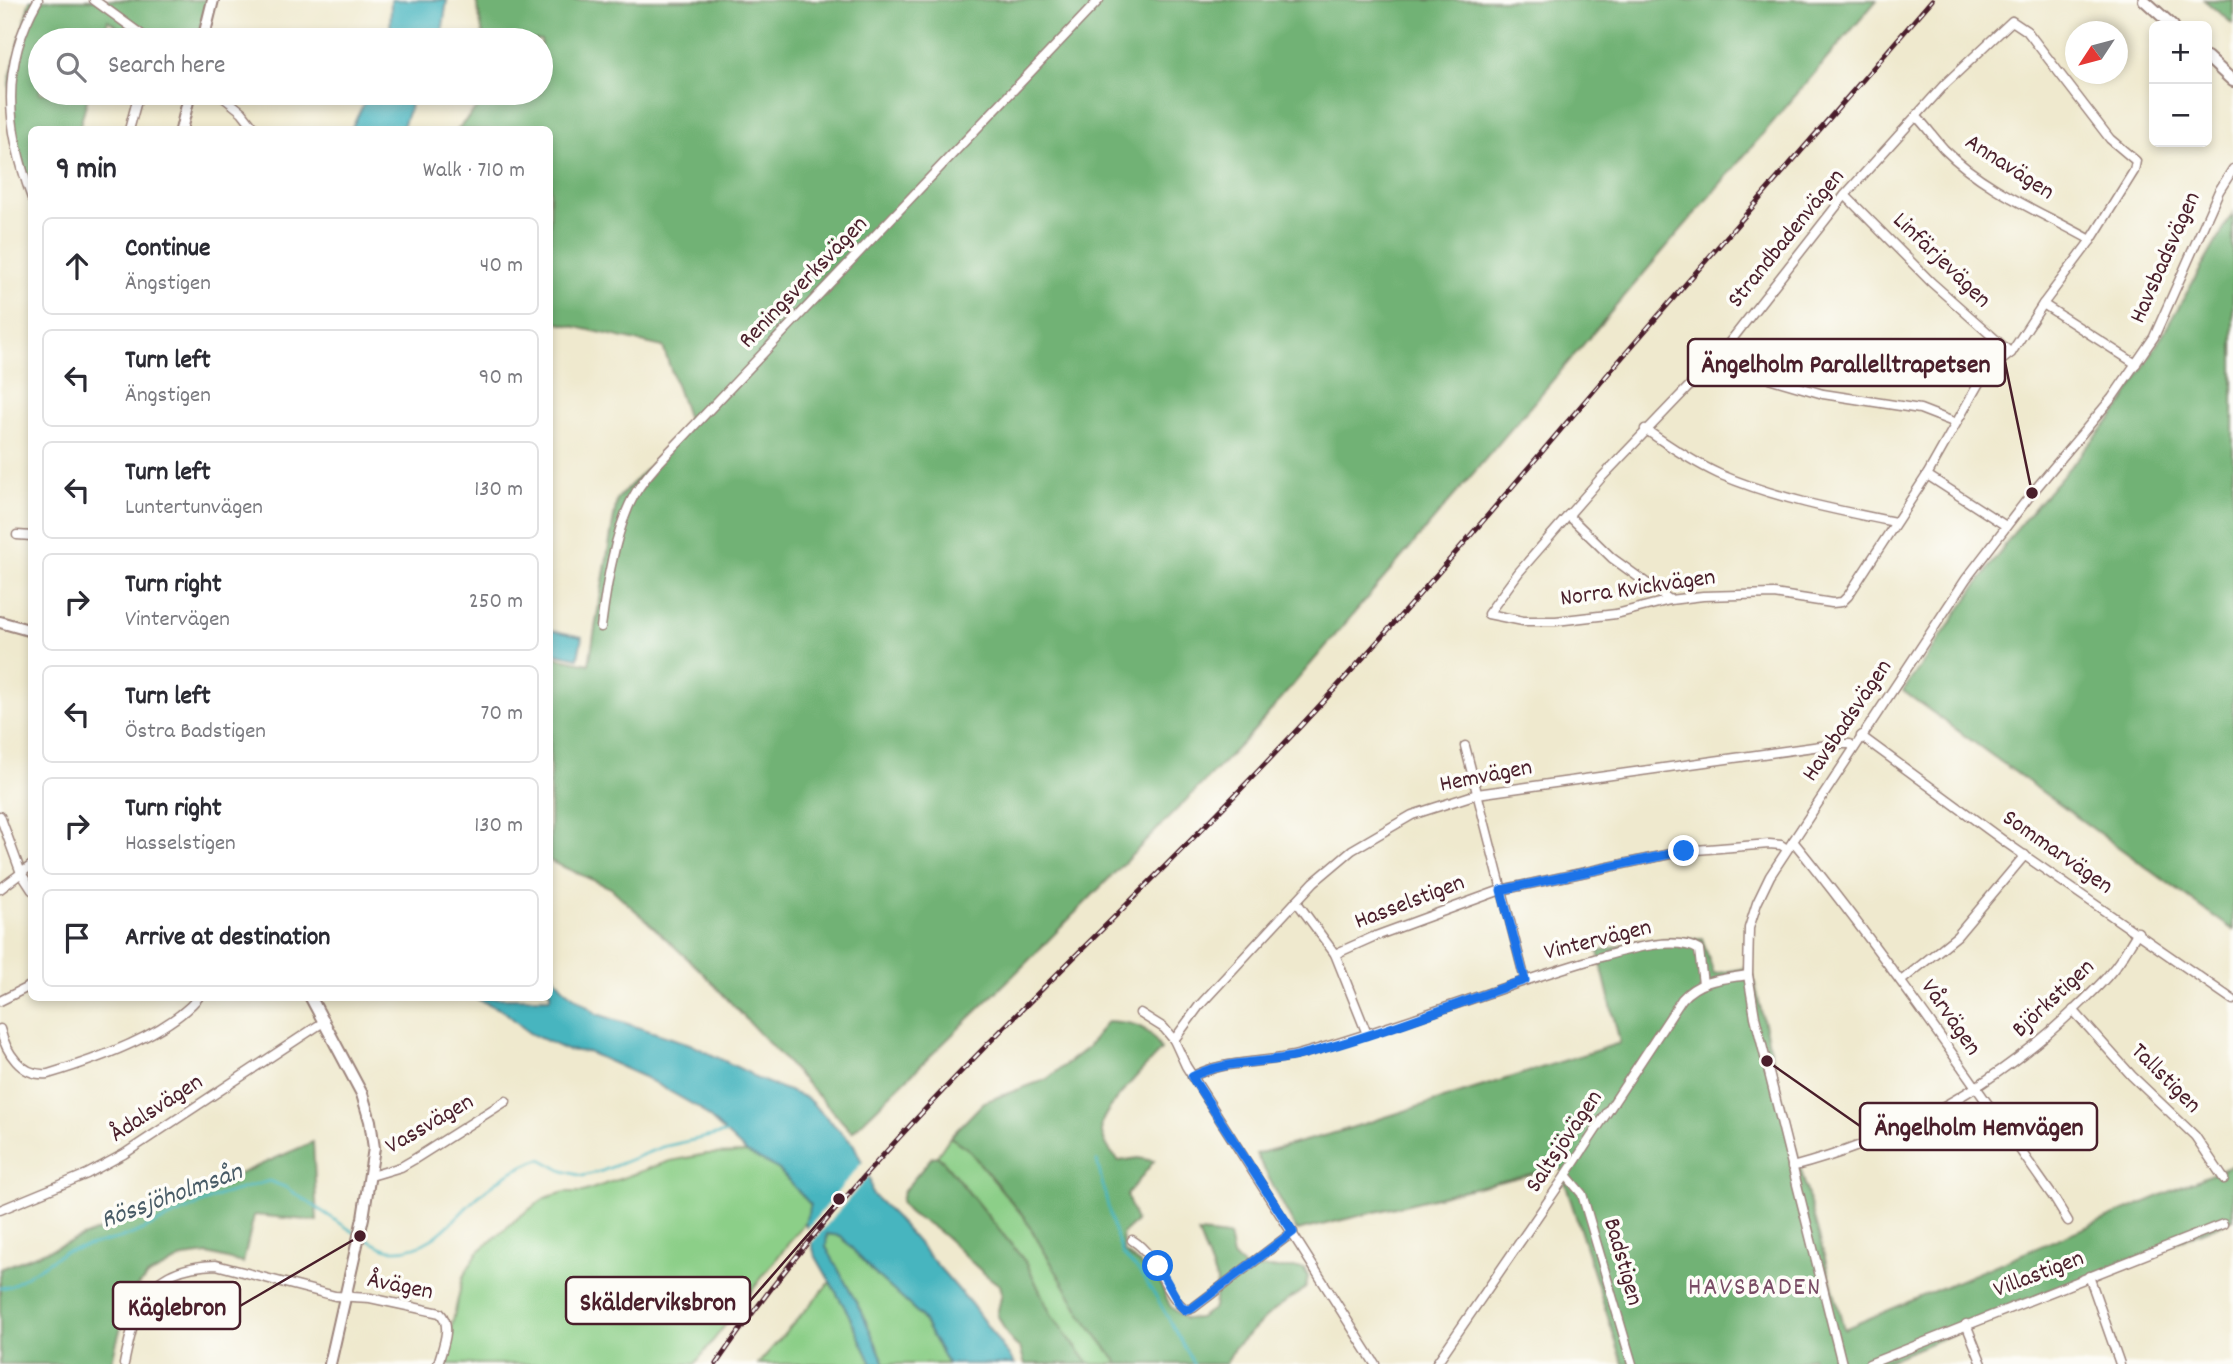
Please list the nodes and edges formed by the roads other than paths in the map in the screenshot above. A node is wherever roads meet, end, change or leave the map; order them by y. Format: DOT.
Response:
graph roads {
  1 [pos="38,0"];
  2 [pos="94,0"];
  3 [pos="213,0"];
  4 [pos="1099,0"];
  5 [pos="2144,0"];
  6 [pos="2012,21"];
  7 [pos="2167,21"];
  8 [pos="132,28"];
  9 [pos="206,28"];
  10 [pos="2212,61"];
  11 [pos="2233,80"];
  12 [pos="135,105"];
  13 [pos="187,105"];
  14 [pos="233,105"];
  15 [pos="1916,116"];
  16 [pos="130,126"];
  17 [pos="182,126"];
  18 [pos="254,126"];
  19 [pos="2233,169"];
  20 [pos="28,186"];
  21 [pos="1846,195"];
  22 [pos="2091,240"];
  23 [pos="2043,304"];
  24 [pos="1721,352"];
  25 [pos="2011,353"];
  26 [pos="2136,364"];
  27 [pos="1956,423"];
  28 [pos="1646,429"];
  29 [pos="1927,475"];
  30 [pos="1568,515"];
  31 [pos="1895,522"];
  32 [pos="2006,526"];
  33 [pos="17,534"];
  34 [pos="28,535"];
  35 [pos="1670,600"];
  36 [pos="1488,614"];
  37 [pos="0,622"];
  38 [pos="601,627"];
  39 [pos="28,630"];
  40 [pos="1861,736"];
  41 [pos="1465,746"];
  42 [pos="1854,748"];
  43 [pos="1478,794"];
  44 [pos="0,816"];
  45 [pos="1793,841"];
  46 [pos="1787,849"];
  47 [pos="2025,855"];
  48 [pos="28,868"];
  49 [pos="21,873"];
  50 [pos="28,884"];
  51 [pos="0,889"];
  52 [pos="1501,890"];
  53 [pos="1296,901"];
  54 [pos="2138,932"];
  55 [pos="1335,954"];
  56 [pos="1748,975"];
  57 [pos="1525,980"];
  58 [pos="1901,981"];
  59 [pos="1703,984"];
  60 [pos="28,987"];
  61 [pos="2233,1000"];
  62 [pos="0,1001"];
  63 [pos="195,1001"];
  64 [pos="313,1001"];
  65 [pos="2073,1010"];
  66 [pos="1140,1013"];
  67 [pos="325,1021"];
  68 [pos="0,1029"];
  69 [pos="1367,1034"];
  70 [pos="1174,1040"];
  71 [pos="1192,1077"];
  72 [pos="1976,1088"];
  73 [pos="506,1101"];
  74 [pos="1793,1167"];
  75 [pos="1566,1175"];
  76 [pos="371,1176"];
  77 [pos="2224,1179"];
  78 [pos="0,1210"];
  79 [pos="2068,1222"];
  80 [pos="2223,1224"];
  81 [pos="1293,1232"];
  82 [pos="1132,1240"];
  83 [pos="2089,1276"];
  84 [pos="345,1298"];
  85 [pos="1966,1324"];
  86 [pos="124,1364"];
  87 [pos="330,1364"];
  88 [pos="438,1364"];
  89 [pos="1375,1364"];
  90 [pos="1436,1364"];
  91 [pos="1632,1364"];
  92 [pos="1842,1364"];
  93 [pos="1869,1364"];
  94 [pos="1982,1364"];
  95 [pos="2120,1364"];
  1 -- 20 [label="street"];
  2 -- 8 [label="street"];
  3 -- 9 [label="street"];
  4 -- 38 [label="street, Reningsverksvägen"];
  5 -- 7 [label="street"];
  6 -- 15 [label="street, Strandbadenvägen"];
  6 -- 22 [label="street, Norra Kvickvägen"];
  10 -- 11 [label="street"];
  12 -- 16 [label="street"];
  13 -- 17 [label="street"];
  14 -- 18 [label="street"];
  15 -- 21 [label="street, Strandbadenvägen"];
  15 -- 22 [label="street, Annavägen"];
  19 -- 26 [label="street, Havsbadsvägen"];
  21 -- 24 [label="street, Strandbadenvägen"];
  21 -- 25 [label="street, Linfärjevägen"];
  22 -- 23 [label="street, Norra Kvickvägen"];
  23 -- 25 [label="street, Norra Kvickvägen"];
  23 -- 26 [label="street"];
  24 -- 27 [label="street"];
  24 -- 28 [label="street, Strandbadenvägen"];
  25 -- 27 [label="street, Norra Kvickvägen"];
  26 -- 32 [label="street, Havsbadsvägen"];
  27 -- 29 [label="street, Norra Kvickvägen"];
  28 -- 30 [label="street, Strandbadenvägen"];
  28 -- 31 [label="street"];
  29 -- 31 [label="street, Norra Kvickvägen"];
  29 -- 32 [label="street"];
  30 -- 35 [label="street"];
  30 -- 36 [label="street, Strandbadenvägen"];
  31 -- 35 [label="street, Norra Kvickvägen"];
  32 -- 40 [label="street, Havsbadsvägen"];
  33 -- 34 [label="street"];
  35 -- 36 [label="street, Norra Kvickvägen"];
  37 -- 39 [label="street"];
  40 -- 42 [label="street, Havsbadsvägen"];
  40 -- 47 [label="street, Sommarvägen"];
  41 -- 43 [label="street"];
  42 -- 43 [label="street, Hemvägen"];
  42 -- 45 [label="street, Havsbadsvägen"];
  43 -- 52 [label="street"];
  43 -- 53 [label="street, Hemvägen"];
  44 -- 49 [label="street"];
  45 -- 46 [label="street, Havsbadsvägen"];
  45 -- 58 [label="street, Vårvägen"];
  46 -- 52 [label="street, Hasselstigen"];
  46 -- 56 [label="street, Havsbadsvägen"];
  47 -- 54 [label="street, Sommarvägen"];
  47 -- 58 [label="street"];
  48 -- 49 [label="street"];
  49 -- 50 [label="street"];
  49 -- 51 [label="street"];
  52 -- 55 [label="street, Hasselstigen"];
  52 -- 57 [label="street"];
  53 -- 55 [label="street"];
  53 -- 70 [label="street, Hemvägen"];
  54 -- 61 [label="street, Sommarvägen"];
  54 -- 65 [label="street, Björkstigen"];
  55 -- 69 [label="street"];
  56 -- 59 [label="street, Saltsjövägen"];
  56 -- 74 [label="street, Havsbadsvägen"];
  57 -- 59 [label="street, Vintervägen"];
  57 -- 69 [label="street, Vintervägen"];
  58 -- 72 [label="street, Vårvägen"];
  59 -- 75 [label="street, Saltsjövägen"];
  60 -- 62 [label="street"];
  63 -- 68 [label="street"];
  64 -- 67 [label="street"];
  65 -- 72 [label="street, Björkstigen"];
  65 -- 77 [label="street, Tallstigen"];
  66 -- 70 [label="street"];
  67 -- 76 [label="street"];
  67 -- 78 [label="street, Ådalsvägen"];
  69 -- 71 [label="street, Vintervägen"];
  70 -- 71 [label="street"];
  71 -- 81 [label="street"];
  72 -- 74 [label="street, Björkstigen"];
  72 -- 79 [label="street, Vårvägen"];
  73 -- 76 [label="street, Vassvägen"];
  74 -- 92 [label="street, Havsbadsvägen"];
  75 -- 90 [label="street, Saltsjövägen"];
  75 -- 91 [label="street, Badstigen"];
  76 -- 84 [label="street"];
  80 -- 83 [label="street, Villastigen"];
  81 -- 82 [label="street"];
  81 -- 89 [label="street"];
  83 -- 85 [label="street, Villastigen"];
  83 -- 95 [label="street"];
  84 -- 86 [label="street, Åvägen"];
  84 -- 87 [label="street"];
  84 -- 88 [label="street, Åvägen"];
  85 -- 93 [label="street, Villastigen"];
  85 -- 94 [label="street"];
}
